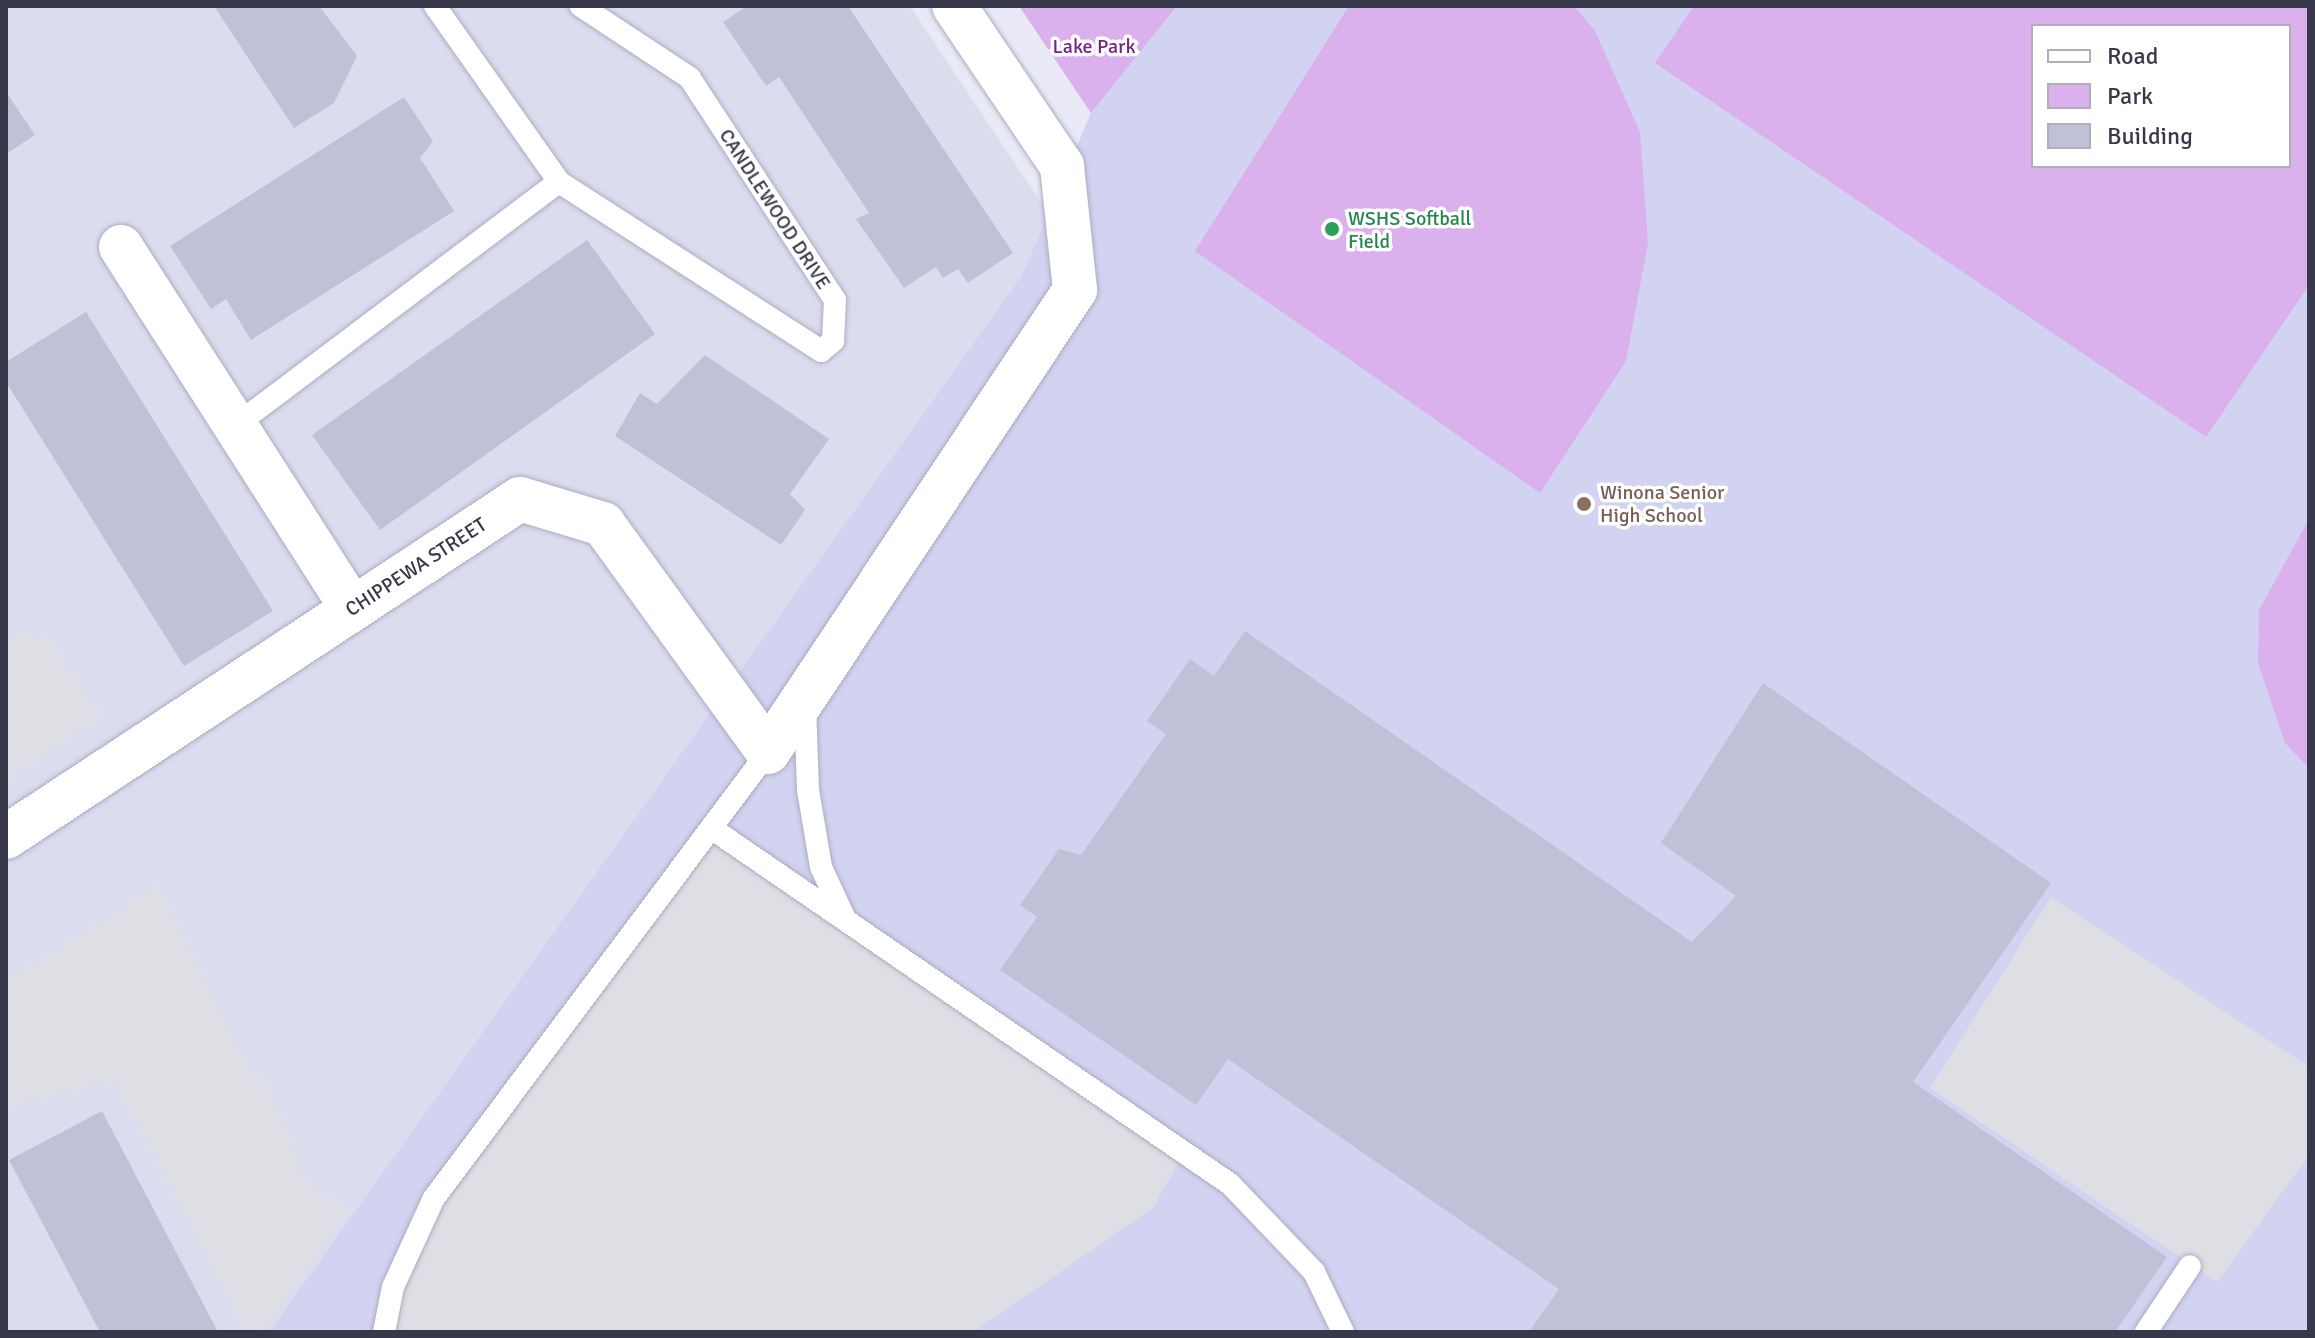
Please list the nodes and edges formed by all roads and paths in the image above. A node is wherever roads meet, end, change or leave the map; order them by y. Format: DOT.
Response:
graph roads {
  1 [pos="435,6"];
  2 [pos="581,6"];
  3 [pos="954,6"];
  4 [pos="559,182"];
  5 [pos="121,247"];
  6 [pos="236,425"];
  7 [pos="352,608"];
  8 [pos="805,702"];
  9 [pos="768,752"];
  10 [pos="711,828"];
  11 [pos="6,837"];
  12 [pos="846,920"];
  13 [pos="2190,1266"];
  14 [pos="384,1332"];
  15 [pos="1343,1332"];
  16 [pos="2146,1332"];
  1 -- 4 [label="lane, CANDLEWOOD DRIVE"];
  2 -- 4 [label="lane, CANDLEWOOD DRIVE"];
  3 -- 8 [label="street"];
  4 -- 6 [label="lane"];
  5 -- 6 [label="street"];
  6 -- 7 [label="street"];
  7 -- 9 [label="street, CHIPPEWA STREET"];
  7 -- 11 [label="street, CHIPPEWA STREET"];
  8 -- 9 [label="street"];
  8 -- 12 [label="lane"];
  9 -- 10 [label="lane"];
  10 -- 12 [label="lane"];
  10 -- 14 [label="lane"];
  12 -- 15 [label="lane"];
  13 -- 16 [label="lane"];
}
